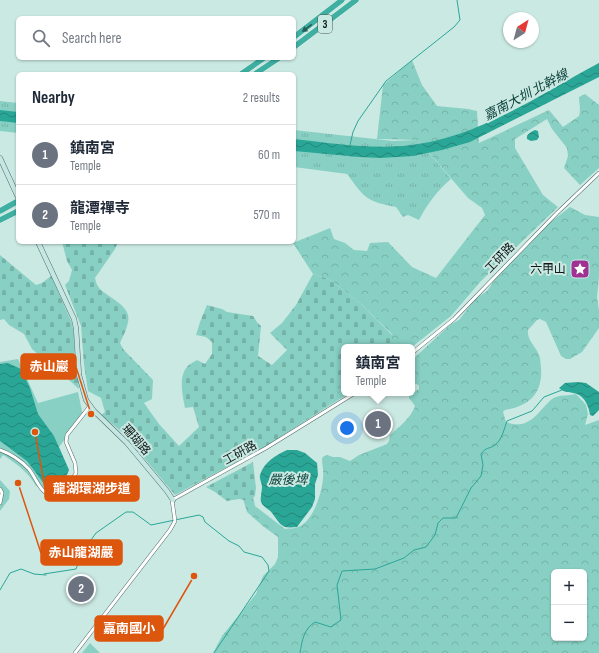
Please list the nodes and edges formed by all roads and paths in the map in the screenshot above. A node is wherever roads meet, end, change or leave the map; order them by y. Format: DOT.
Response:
graph roads {
  1 [pos="342,0"];
  2 [pos="356,0"];
  3 [pos="296,35"];
  4 [pos="296,46"];
  5 [pos="261,60"];
  6 [pos="275,60"];
  7 [pos="244,72"];
  8 [pos="258,72"];
  9 [pos="0,158"];
  10 [pos="599,173"];
  11 [pos="16,193"];
  12 [pos="16,202"];
  13 [pos="0,211"];
  14 [pos="16,211"];
  15 [pos="0,220"];
  16 [pos="39,244"];
  17 [pos="415,352"];
  18 [pos="350,396"];
  19 [pos="90,406"];
  20 [pos="0,450"];
  21 [pos="0,489"];
  22 [pos="172,500"];
  23 [pos="0,503"];
  24 [pos="75,653"];
  1 -- 3 [label="highway, 3, one-way"];
  2 -- 4 [label="highway, 3"];
  5 -- 7 [label="highway"];
  6 -- 8 [label="highway"];
  9 -- 11 [label="street"];
  10 -- 17 [label="street, 工研路"];
  12 -- 13 [label="highway"];
  14 -- 15 [label="highway"];
  16 -- 19 [label="street, 珊瑚路"];
  18 -- 22 [label="street, 工研路"];
  19 -- 20 [label="street"];
  19 -- 22 [label="street, 珊瑚路"];
  21 -- 23 [label="street"];
  22 -- 24 [label="street, 珊瑚路"];
}
